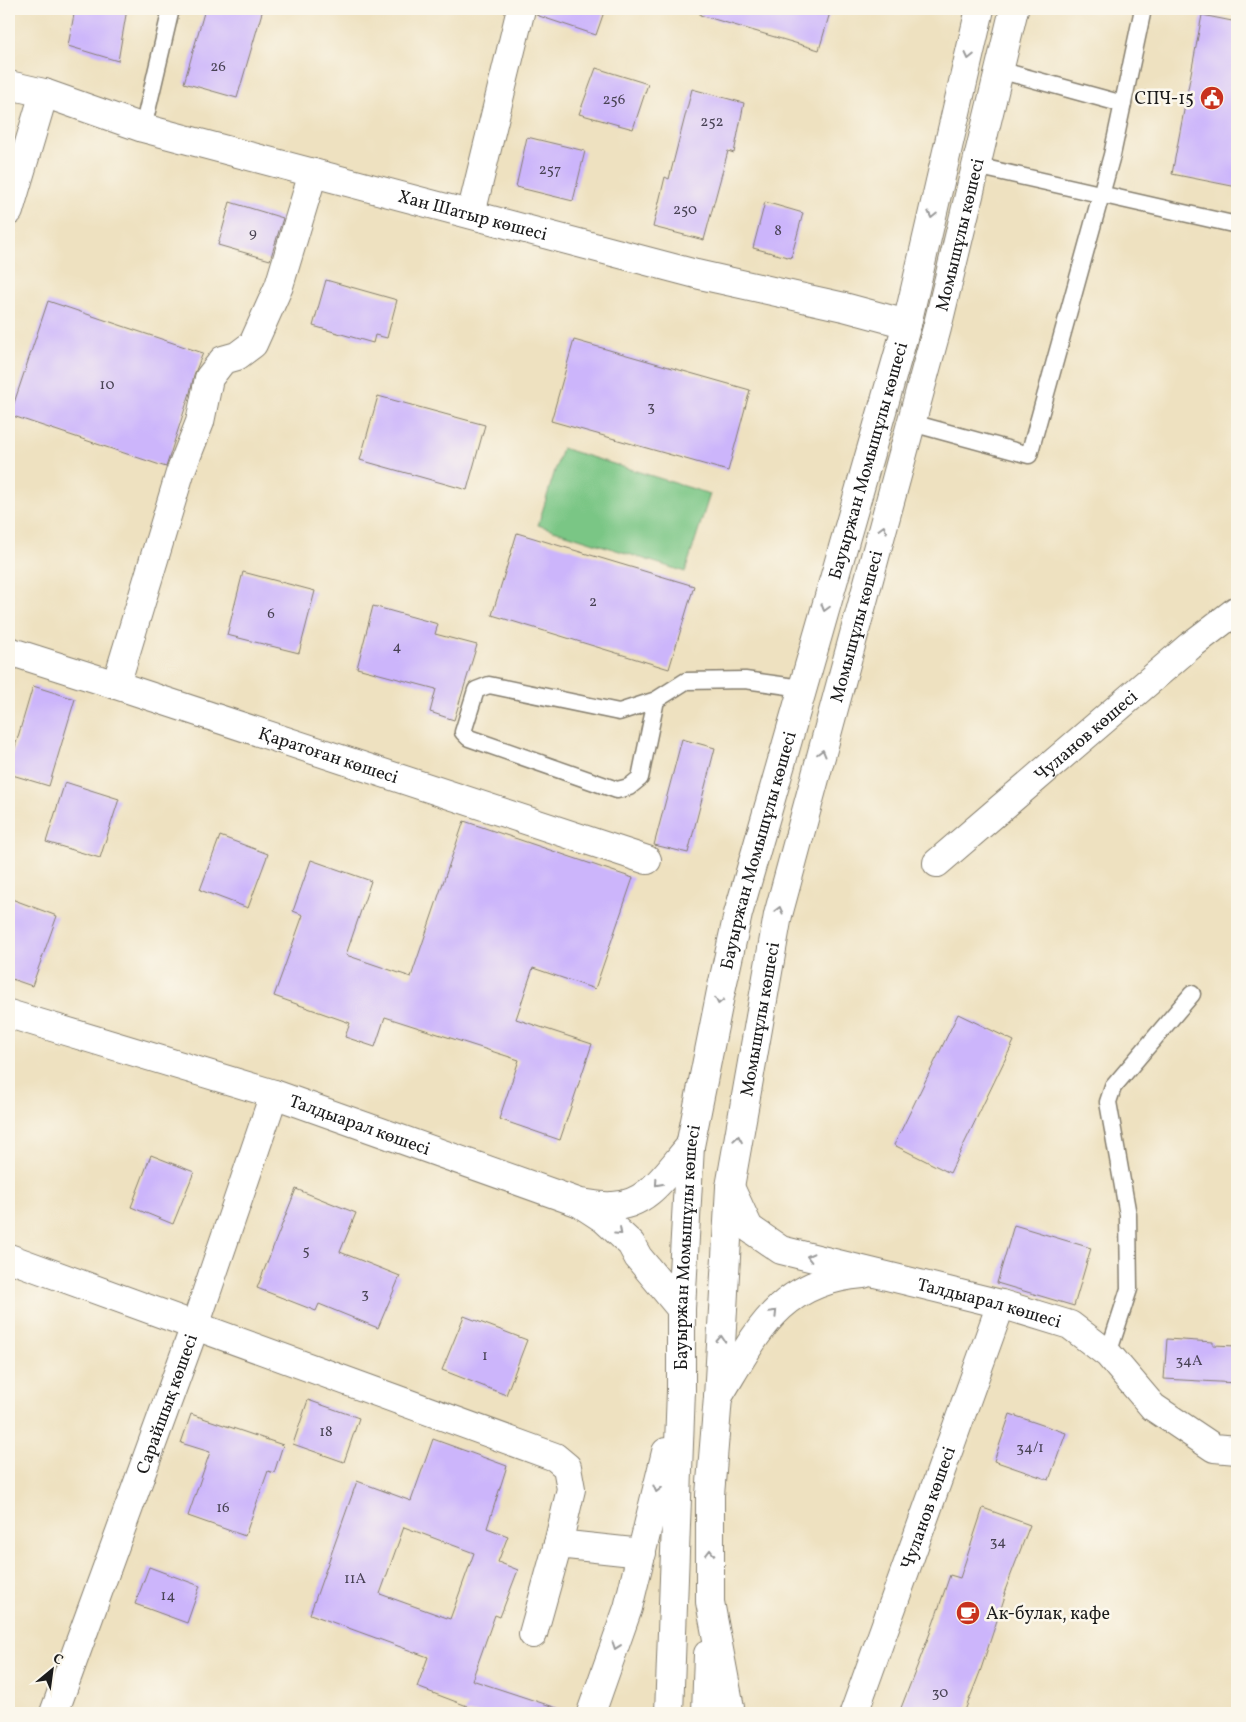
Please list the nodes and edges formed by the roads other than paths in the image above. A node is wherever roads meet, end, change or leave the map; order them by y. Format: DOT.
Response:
graph roads {
  1 [pos="171,9"];
  2 [pos="521,9"];
  3 [pos="980,9"];
  4 [pos="1014,9"];
  5 [pos="1142,9"];
  6 [pos="999,70"];
  7 [pos="9,85"];
  8 [pos="44,93"];
  9 [pos="1123,104"];
  10 [pos="143,128"];
  11 [pos="976,166"];
  12 [pos="314,173"];
  13 [pos="1101,194"];
  14 [pos="9,211"];
  15 [pos="471,214"];
  16 [pos="1237,225"];
  17 [pos="907,324"];
  18 [pos="912,423"];
  19 [pos="1237,610"];
  20 [pos="9,651"];
  21 [pos="116,685"];
  22 [pos="802,688"];
  23 [pos="656,700"];
  24 [pos="647,860"];
  25 [pos="937,864"];
  26 [pos="1192,994"];
  27 [pos="9,1014"];
  28 [pos="274,1094"];
  29 [pos="690,1146"];
  30 [pos="730,1187"];
  31 [pos="580,1203"];
  32 [pos="9,1258"];
  33 [pos="874,1273"];
  34 [pos="1001,1304"];
  35 [pos="681,1309"];
  36 [pos="195,1326"];
  37 [pos="1108,1354"];
  38 [pos="681,1390"];
  39 [pos="718,1397"];
  40 [pos="1237,1450"];
  41 [pos="558,1544"];
  42 [pos="642,1553"];
  43 [pos="710,1602"];
  44 [pos="533,1634"];
  45 [pos="54,1713"];
  46 [pos="591,1713"];
  47 [pos="669,1713"];
  48 [pos="706,1713"];
  49 [pos="731,1713"];
  50 [pos="854,1713"];
  1 -- 10 [label="lane"];
  2 -- 15 [label="street"];
  3 -- 17 [label="street, Бауыржан Момышұлы көшесі, one-way"];
  4 -- 6 [label="street"];
  5 -- 9 [label="lane"];
  6 -- 9 [label="lane"];
  6 -- 11 [label="street, Момышұлы көшесі"];
  7 -- 8 [label="street, Хан Шатыр көшесі"];
  8 -- 10 [label="street, Хан Шатыр көшесі"];
  8 -- 14 [label="street"];
  9 -- 13 [label="lane"];
  10 -- 12 [label="street, Хан Шатыр көшесі"];
  11 -- 13 [label="lane"];
  11 -- 18 [label="street, Момышұлы көшесі"];
  12 -- 15 [label="street, Хан Шатыр көшесі"];
  12 -- 21 [label="street"];
  13 -- 16 [label="lane"];
  13 -- 18 [label="lane"];
  15 -- 17 [label="street, Хан Шатыр көшесі"];
  17 -- 22 [label="street, Бауыржан Момышұлы көшесі, one-way"];
  30 -- 18 [label="street, Момышұлы көшесі, one-way"];
  19 -- 25 [label="street, Чуланов көшесі"];
  20 -- 21 [label="street, Қаратоған көшесі"];
  21 -- 24 [label="street, Қаратоған көшесі"];
  22 -- 23 [label="lane"];
  22 -- 29 [label="street, Бауыржан Момышұлы көшесі, one-way"];
  23 -- 23 [label="lane"];
  26 -- 37 [label="lane"];
  27 -- 28 [label="street, Талдыарал көшесі"];
  28 -- 31 [label="street, Талдыарал көшесі"];
  28 -- 36 [label="street, Сарайшық көшесі"];
  29 -- 31 [label="street, Талдыарал көшесі, one-way"];
  29 -- 35 [label="street, Бауыржан Момышұлы көшесі"];
  33 -- 30 [label="street, Талдыарал көшесі, one-way"];
  39 -- 30 [label="street, Момышұлы көшесі, one-way"];
  31 -- 35 [label="street, one-way"];
  32 -- 36 [label="street"];
  33 -- 34 [label="street, Талдыарал көшесі"];
  39 -- 33 [label="street, one-way"];
  34 -- 37 [label="street, Талдыарал көшесі"];
  34 -- 50 [label="street, Чуланов көшесі"];
  35 -- 38 [label="street, Бауыржан Момышұлы көшесі"];
  36 -- 41 [label="street"];
  36 -- 45 [label="street, Сарайшық көшесі"];
  37 -- 40 [label="street, Талдыарал көшесі"];
  38 -- 42 [label="street, one-way"];
  38 -- 47 [label="street, Бауыржан Момышұлы көшесі"];
  43 -- 39 [label="street, Момышұлы көшесі, one-way"];
  41 -- 42 [label="street"];
  41 -- 44 [label="street"];
  42 -- 46 [label="street, one-way"];
  43 -- 48 [label="street"];
  43 -- 49 [label="street"];
}
